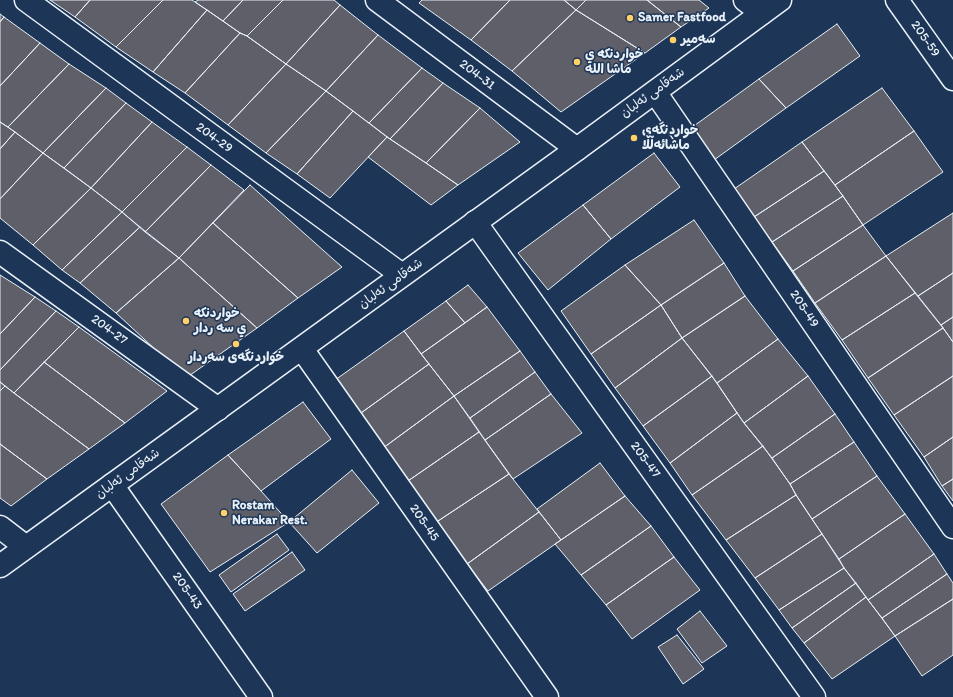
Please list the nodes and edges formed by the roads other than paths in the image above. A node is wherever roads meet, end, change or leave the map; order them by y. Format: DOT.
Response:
graph roads {
  1 [pos="26,0"];
  2 [pos="377,0"];
  3 [pos="780,0"];
  4 [pos="897,0"];
  5 [pos="754,6"];
  6 [pos="953,79"];
  7 [pos="655,92"];
  8 [pos="577,149"];
  9 [pos="475,222"];
  10 [pos="0,252"];
  11 [pos="402,276"];
  12 [pos="302,348"];
  13 [pos="218,409"];
  14 [pos="112,485"];
  15 [pos="0,527"];
  16 [pos="953,527"];
  17 [pos="26,547"];
  18 [pos="0,566"];
  19 [pos="261,697"];
  20 [pos="547,697"];
  21 [pos="814,697"];
  1 -- 11 [label="street, 204-29"];
  2 -- 8 [label="street, 204-31"];
  3 -- 5 [label="street, شەقامی ئەلبان"];
  4 -- 6 [label="street, 205-59"];
  5 -- 7 [label="street, شەقامی ئەلبان"];
  7 -- 8 [label="street, شەقامی ئەلبان"];
  7 -- 16 [label="street, 205-49"];
  8 -- 9 [label="street, شەقامی ئەلبان"];
  9 -- 11 [label="street, شەقامی ئەلبان"];
  9 -- 21 [label="street, 205-47"];
  10 -- 13 [label="street, 204-27"];
  11 -- 12 [label="street, شەقامی ئەلبان"];
  12 -- 13 [label="street, شەقامی ئەلبان"];
  12 -- 20 [label="street, 205-45"];
  13 -- 14 [label="street, شەقامی ئەلبان"];
  14 -- 17 [label="street, شەقامی ئەلبان"];
  14 -- 19 [label="street, 205-43"];
  15 -- 17 [label="street"];
  17 -- 18 [label="street, شەقامی ئەلبان"];
}
